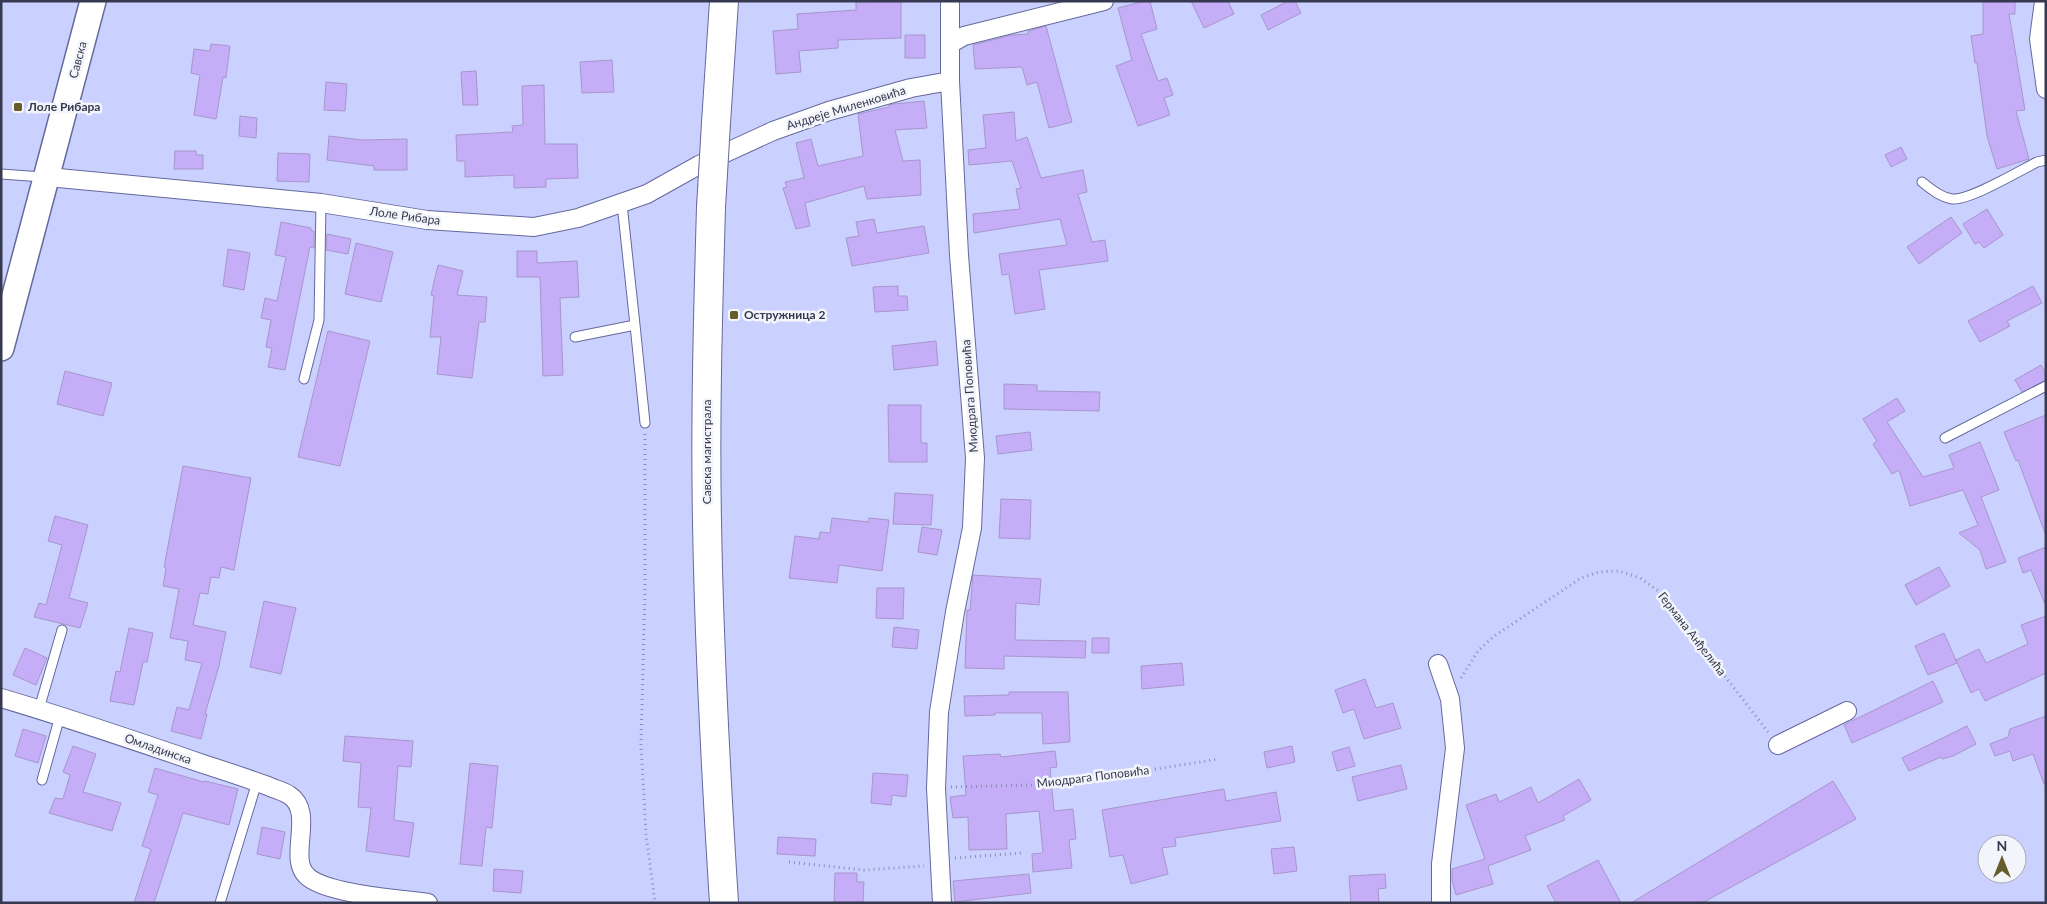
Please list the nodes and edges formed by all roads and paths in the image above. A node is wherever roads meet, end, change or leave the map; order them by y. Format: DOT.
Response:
graph roads {
  1 [pos="94,1"];
  2 [pos="724,1"];
  3 [pos="950,1"];
  4 [pos="1104,1"];
  5 [pos="2044,1"];
  6 [pos="950,44"];
  7 [pos="950,81"];
  8 [pos="2046,89"];
  9 [pos="718,156"];
  10 [pos="2046,160"];
  11 [pos="1,174"];
  12 [pos="48,177"];
  13 [pos="1922,182"];
  14 [pos="321,203"];
  15 [pos="622,204"];
  16 [pos="635,325"];
  17 [pos="574,337"];
  18 [pos="1,348"];
  19 [pos="304,379"];
  20 [pos="2046,386"];
  21 [pos="645,423"];
  22 [pos="1945,438"];
  23 [pos="62,630"];
  24 [pos="1438,664"];
  25 [pos="1,698"];
  26 [pos="1450,699"];
  27 [pos="39,709"];
  28 [pos="1848,711"];
  29 [pos="60,716"];
  30 [pos="1778,745"];
  31 [pos="1219,759"];
  32 [pos="42,780"];
  33 [pos="257,782"];
  34 [pos="936,788"];
  35 [pos="1022,853"];
  36 [pos="790,862"];
  37 [pos="940,862"];
  38 [pos="220,903"];
  39 [pos="428,903"];
  40 [pos="654,903"];
  41 [pos="724,903"];
  42 [pos="942,903"];
  43 [pos="1442,903"];
  1 -- 12 [label="street, Савска"];
  2 -- 41 [label="main road, Савска магистрала, bridge"];
  3 -- 6 [label="street, Миодрага Поповића"];
  4 -- 6 [label="street"];
  5 -- 8 [label="street"];
  6 -- 7 [label="street, Миодрага Поповића"];
  7 -- 9 [label="street, Андреје Миленковића"];
  7 -- 34 [label="street, Миодрага Поповића"];
  9 -- 15 [label="street, Лоле Рибара"];
  10 -- 13 [label="lane"];
  11 -- 12 [label="lane"];
  12 -- 14 [label="street, Лоле Рибара"];
  12 -- 18 [label="street, Савска"];
  14 -- 15 [label="street, Лоле Рибара"];
  14 -- 19 [label="lane"];
  15 -- 16 [label="lane"];
  16 -- 17 [label="lane"];
  16 -- 21 [label="lane"];
  20 -- 22 [label="lane"];
  21 -- 40 [label="path"];
  23 -- 27 [label="lane"];
  24 -- 26 [label="street"];
  25 -- 27 [label="street, Омладинска"];
  26 -- 30 [label="path, Германа Анђелића"];
  26 -- 43 [label="street"];
  27 -- 29 [label="street, Омладинска"];
  28 -- 30 [label="street"];
  29 -- 32 [label="lane"];
  29 -- 33 [label="street, Омладинска"];
  31 -- 34 [label="path, Миодрага Поповића"];
  33 -- 38 [label="lane"];
  33 -- 39 [label="street, Омладинска"];
  34 -- 37 [label="street, Миодрага Поповића"];
  35 -- 37 [label="path"];
  36 -- 37 [label="path"];
  37 -- 42 [label="street, Миодрага Поповића"];
}
